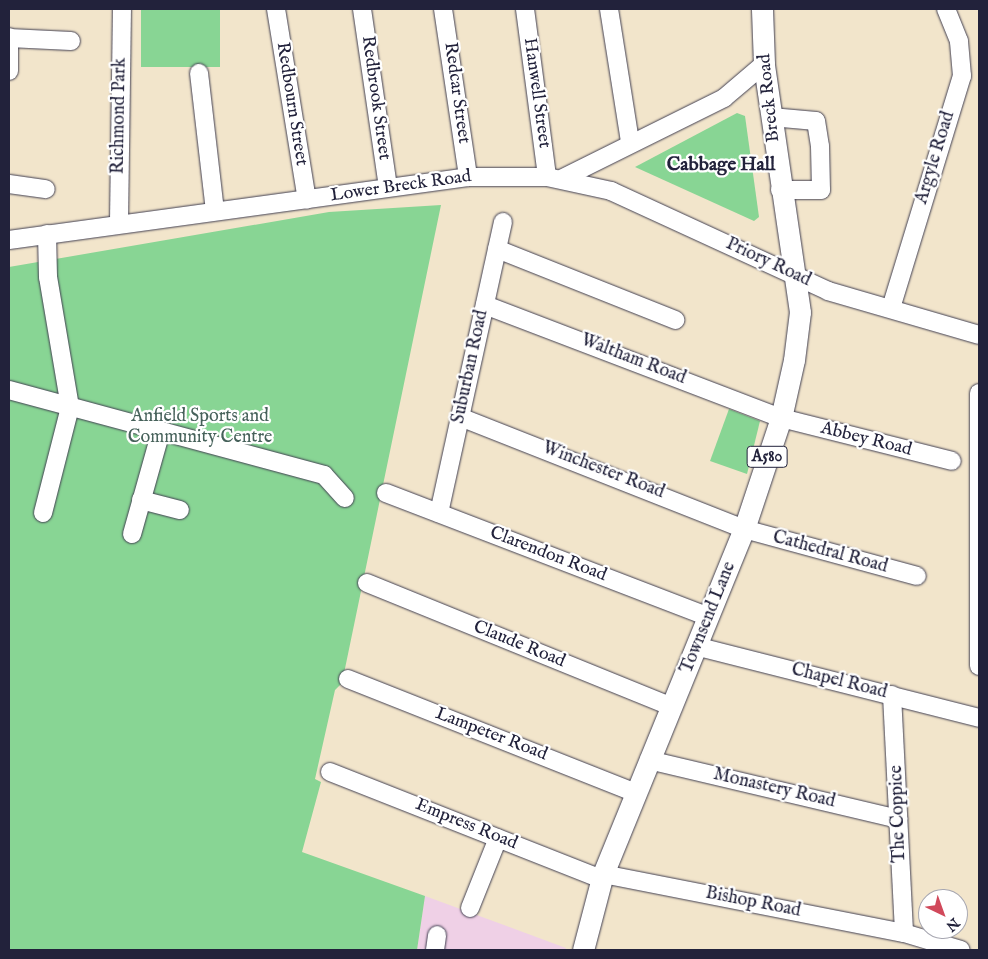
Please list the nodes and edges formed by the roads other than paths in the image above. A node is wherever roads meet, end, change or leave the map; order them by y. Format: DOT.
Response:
graph roads {
  1 [pos="122,9"];
  2 [pos="276,9"];
  3 [pos="362,9"];
  4 [pos="444,9"];
  5 [pos="525,9"];
  6 [pos="609,9"];
  7 [pos="763,9"];
  8 [pos="946,9"];
  9 [pos="9,38"];
  10 [pos="71,41"];
  11 [pos="764,64"];
  12 [pos="9,70"];
  13 [pos="199,74"];
  14 [pos="771,117"];
  15 [pos="630,141"];
  16 [pos="468,176"];
  17 [pos="555,178"];
  18 [pos="9,184"];
  19 [pos="388,187"];
  20 [pos="46,189"];
  21 [pos="780,190"];
  22 [pos="307,200"];
  23 [pos="215,211"];
  24 [pos="119,222"];
  25 [pos="503,222"];
  26 [pos="47,234"];
  27 [pos="9,240"];
  28 [pos="497,249"];
  29 [pos="794,276"];
  30 [pos="485,306"];
  31 [pos="891,308"];
  32 [pos="675,320"];
  33 [pos="979,335"];
  34 [pos="9,390"];
  35 [pos="979,393"];
  36 [pos="70,407"];
  37 [pos="460,417"];
  38 [pos="781,418"];
  39 [pos="161,431"];
  40 [pos="952,462"];
  41 [pos="386,493"];
  42 [pos="345,498"];
  43 [pos="142,500"];
  44 [pos="180,510"];
  45 [pos="43,513"];
  46 [pos="439,513"];
  47 [pos="744,529"];
  48 [pos="132,534"];
  49 [pos="917,576"];
  50 [pos="367,583"];
  51 [pos="710,617"];
  52 [pos="699,647"];
  53 [pos="979,666"];
  54 [pos="348,679"];
  55 [pos="892,695"];
  56 [pos="672,707"];
  57 [pos="979,718"];
  58 [pos="649,760"];
  59 [pos="330,772"];
  60 [pos="634,792"];
  61 [pos="898,819"];
  62 [pos="498,838"];
  63 [pos="603,876"];
  64 [pos="470,908"];
  65 [pos="904,933"];
  66 [pos="583,950"];
  67 [pos="961,950"];
  1 -- 24 [label="street, Richmond Park"];
  2 -- 22 [label="street, Redbourn Street"];
  3 -- 19 [label="street, Redbrook Street"];
  4 -- 16 [label="street, Redcar Street"];
  5 -- 17 [label="street, Hanwell Street"];
  6 -- 15 [label="street"];
  7 -- 11 [label="main road, Breck Road / A580"];
  8 -- 31 [label="street, Argyle Road"];
  9 -- 10 [label="street"];
  9 -- 12 [label="street"];
  11 -- 14 [label="main road, Breck Road / A580"];
  11 -- 15 [label="street, Lower Breck Road"];
  13 -- 23 [label="street"];
  14 -- 21 [label="main road, Breck Road / A580"];
  14 -- 21 [label="street"];
  15 -- 17 [label="street, Lower Breck Road"];
  16 -- 17 [label="street, Lower Breck Road"];
  16 -- 19 [label="street, Lower Breck Road"];
  17 -- 29 [label="street, Priory Road"];
  18 -- 20 [label="street"];
  19 -- 22 [label="street, Lower Breck Road"];
  21 -- 29 [label="main road, Breck Road / A580"];
  22 -- 23 [label="street, Lower Breck Road"];
  23 -- 24 [label="street, Lower Breck Road"];
  24 -- 26 [label="street, Lower Breck Road"];
  25 -- 28 [label="street, Suburban Road"];
  26 -- 27 [label="street, Lower Breck Road"];
  26 -- 36 [label="street"];
  28 -- 30 [label="street, Suburban Road"];
  28 -- 32 [label="street"];
  29 -- 31 [label="street, Priory Road"];
  29 -- 38 [label="main road, Townsend Lane / A580"];
  30 -- 37 [label="street, Suburban Road"];
  30 -- 38 [label="street, Waltham Road"];
  31 -- 33 [label="street, Priory Road"];
  34 -- 36 [label="street"];
  35 -- 53 [label="street"];
  36 -- 39 [label="street"];
  36 -- 45 [label="street"];
  37 -- 46 [label="street, Suburban Road"];
  37 -- 47 [label="street, Winchester Road"];
  38 -- 40 [label="street, Abbey Road"];
  38 -- 47 [label="main road, Townsend Lane / A580"];
  39 -- 42 [label="street"];
  39 -- 43 [label="street"];
  41 -- 46 [label="street, Clarendon Road"];
  43 -- 44 [label="street"];
  43 -- 48 [label="street"];
  46 -- 51 [label="street, Clarendon Road"];
  47 -- 49 [label="street, Cathedral Road"];
  47 -- 51 [label="main road, Townsend Lane / A580"];
  50 -- 56 [label="street, Claude Road"];
  51 -- 52 [label="main road, Townsend Lane / A580"];
  52 -- 55 [label="street, Chapel Road"];
  52 -- 56 [label="main road, Townsend Lane / A580"];
  54 -- 60 [label="street, Lampeter Road"];
  55 -- 57 [label="street, Chapel Road"];
  55 -- 61 [label="street, The Coppice"];
  56 -- 58 [label="main road, Townsend Lane / A580"];
  58 -- 60 [label="main road, Townsend Lane / A580"];
  58 -- 61 [label="street, Monastery Road"];
  59 -- 62 [label="street, Empress Road"];
  60 -- 63 [label="main road, Townsend Lane / A580"];
  61 -- 65 [label="street, The Coppice"];
  62 -- 63 [label="street, Empress Road"];
  62 -- 64 [label="street"];
  63 -- 65 [label="street, Bishop Road"];
  63 -- 66 [label="main road, Townsend Lane / A580"];
  65 -- 67 [label="street, Bishop Road"];
}
